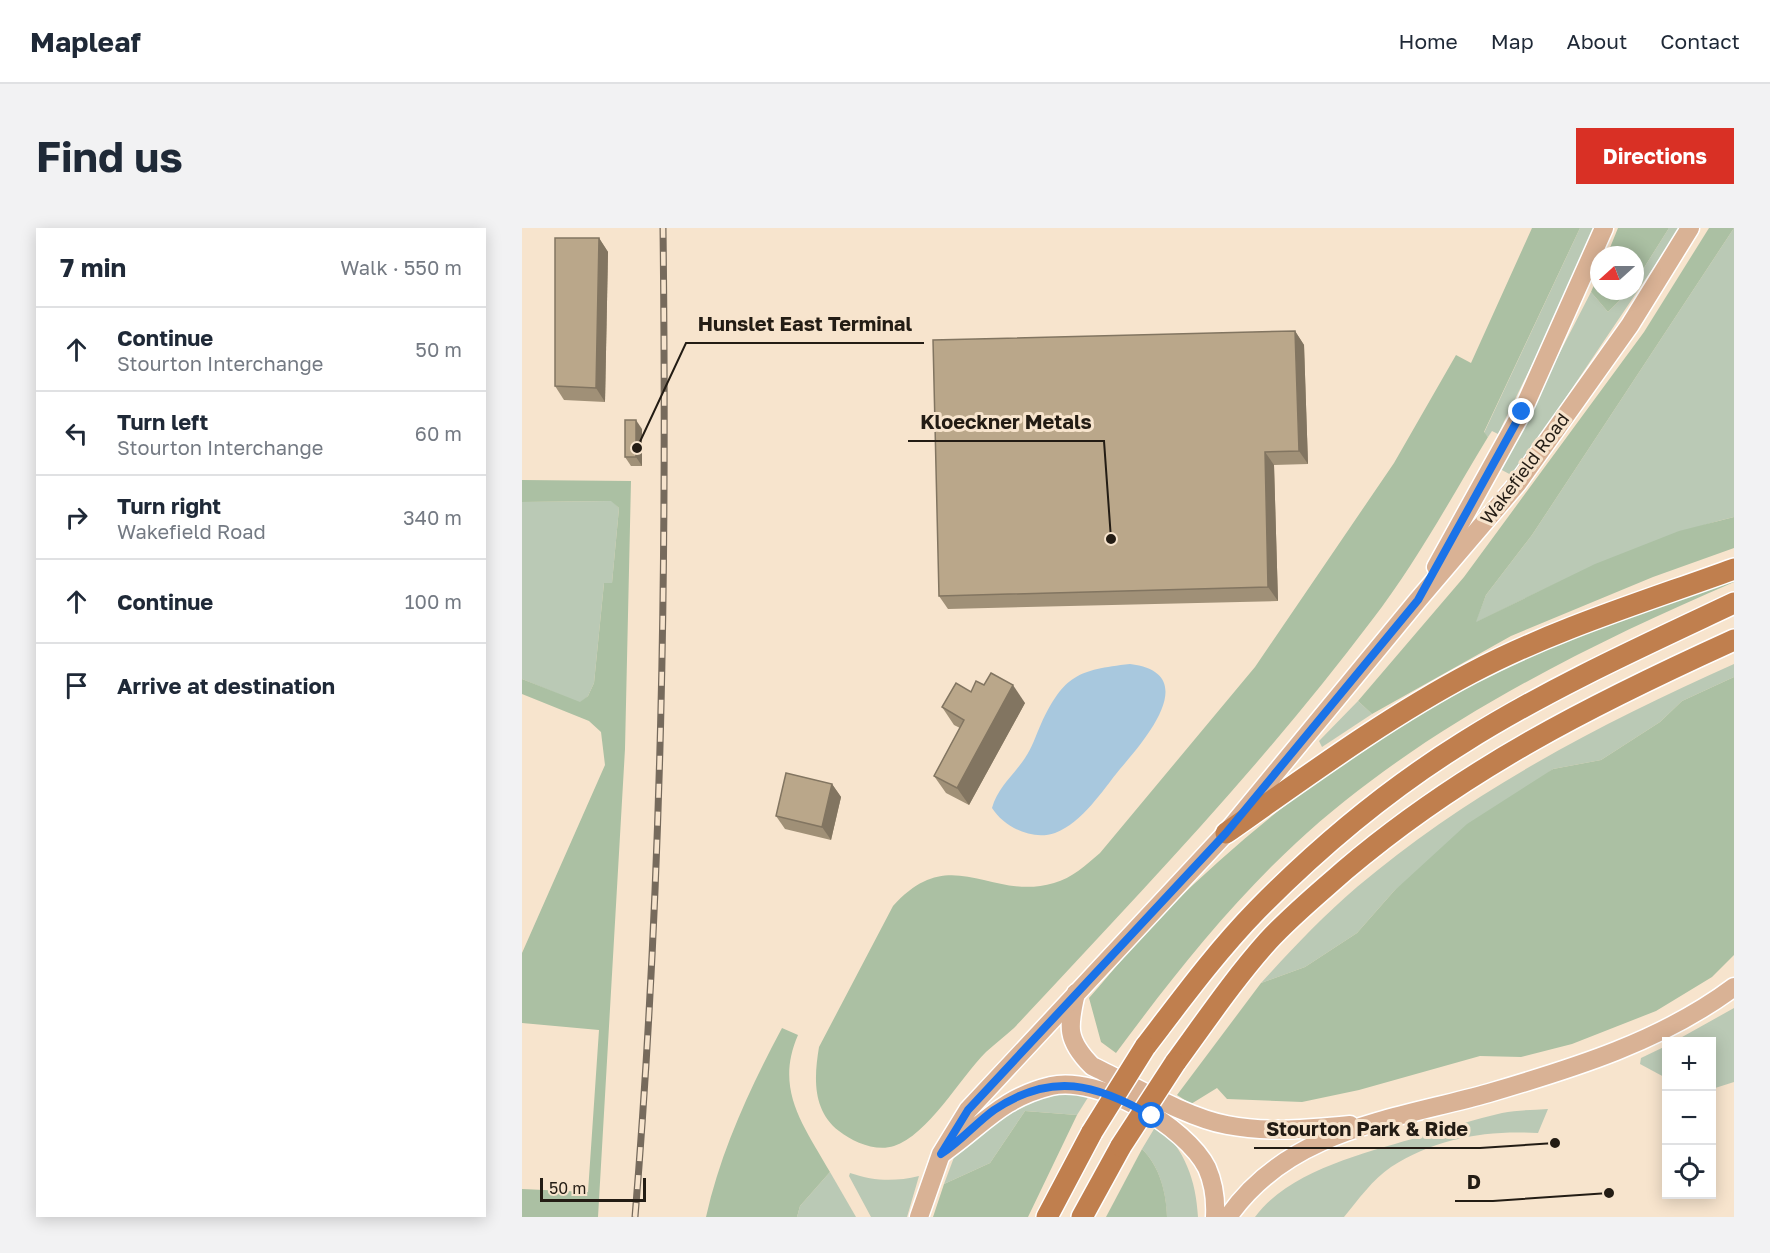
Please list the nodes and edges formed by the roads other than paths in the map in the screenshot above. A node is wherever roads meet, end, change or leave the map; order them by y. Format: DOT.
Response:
graph roads {
  1 [pos="1604,228"];
  2 [pos="1690,228"];
  3 [pos="1734,569"];
  4 [pos="1418,600"];
  5 [pos="1734,603"];
  6 [pos="1734,640"];
  7 [pos="1226,833"];
  8 [pos="1734,987"];
  9 [pos="1077,990"];
  10 [pos="1361,1125"];
  11 [pos="941,1154"];
  12 [pos="919,1217"];
  13 [pos="1047,1217"];
  14 [pos="1082,1217"];
  15 [pos="1215,1217"];
  16 [pos="1228,1217"];
  1 -- 4 [label="main road"];
  2 -- 4 [label="main road, Wakefield Road"];
  3 -- 7 [label="highway"];
  4 -- 7 [label="main road, Wakefield Road"];
  5 -- 13 [label="highway, bridge"];
  6 -- 14 [label="highway, bridge"];
  7 -- 9 [label="main road, Wakefield Road"];
  8 -- 10 [label="main road"];
  9 -- 10 [label="main road"];
  9 -- 11 [label="main road, Wakefield Road"];
  10 -- 16 [label="main road"];
  11 -- 12 [label="main road, Wakefield Road"];
  11 -- 15 [label="main road"];
}
